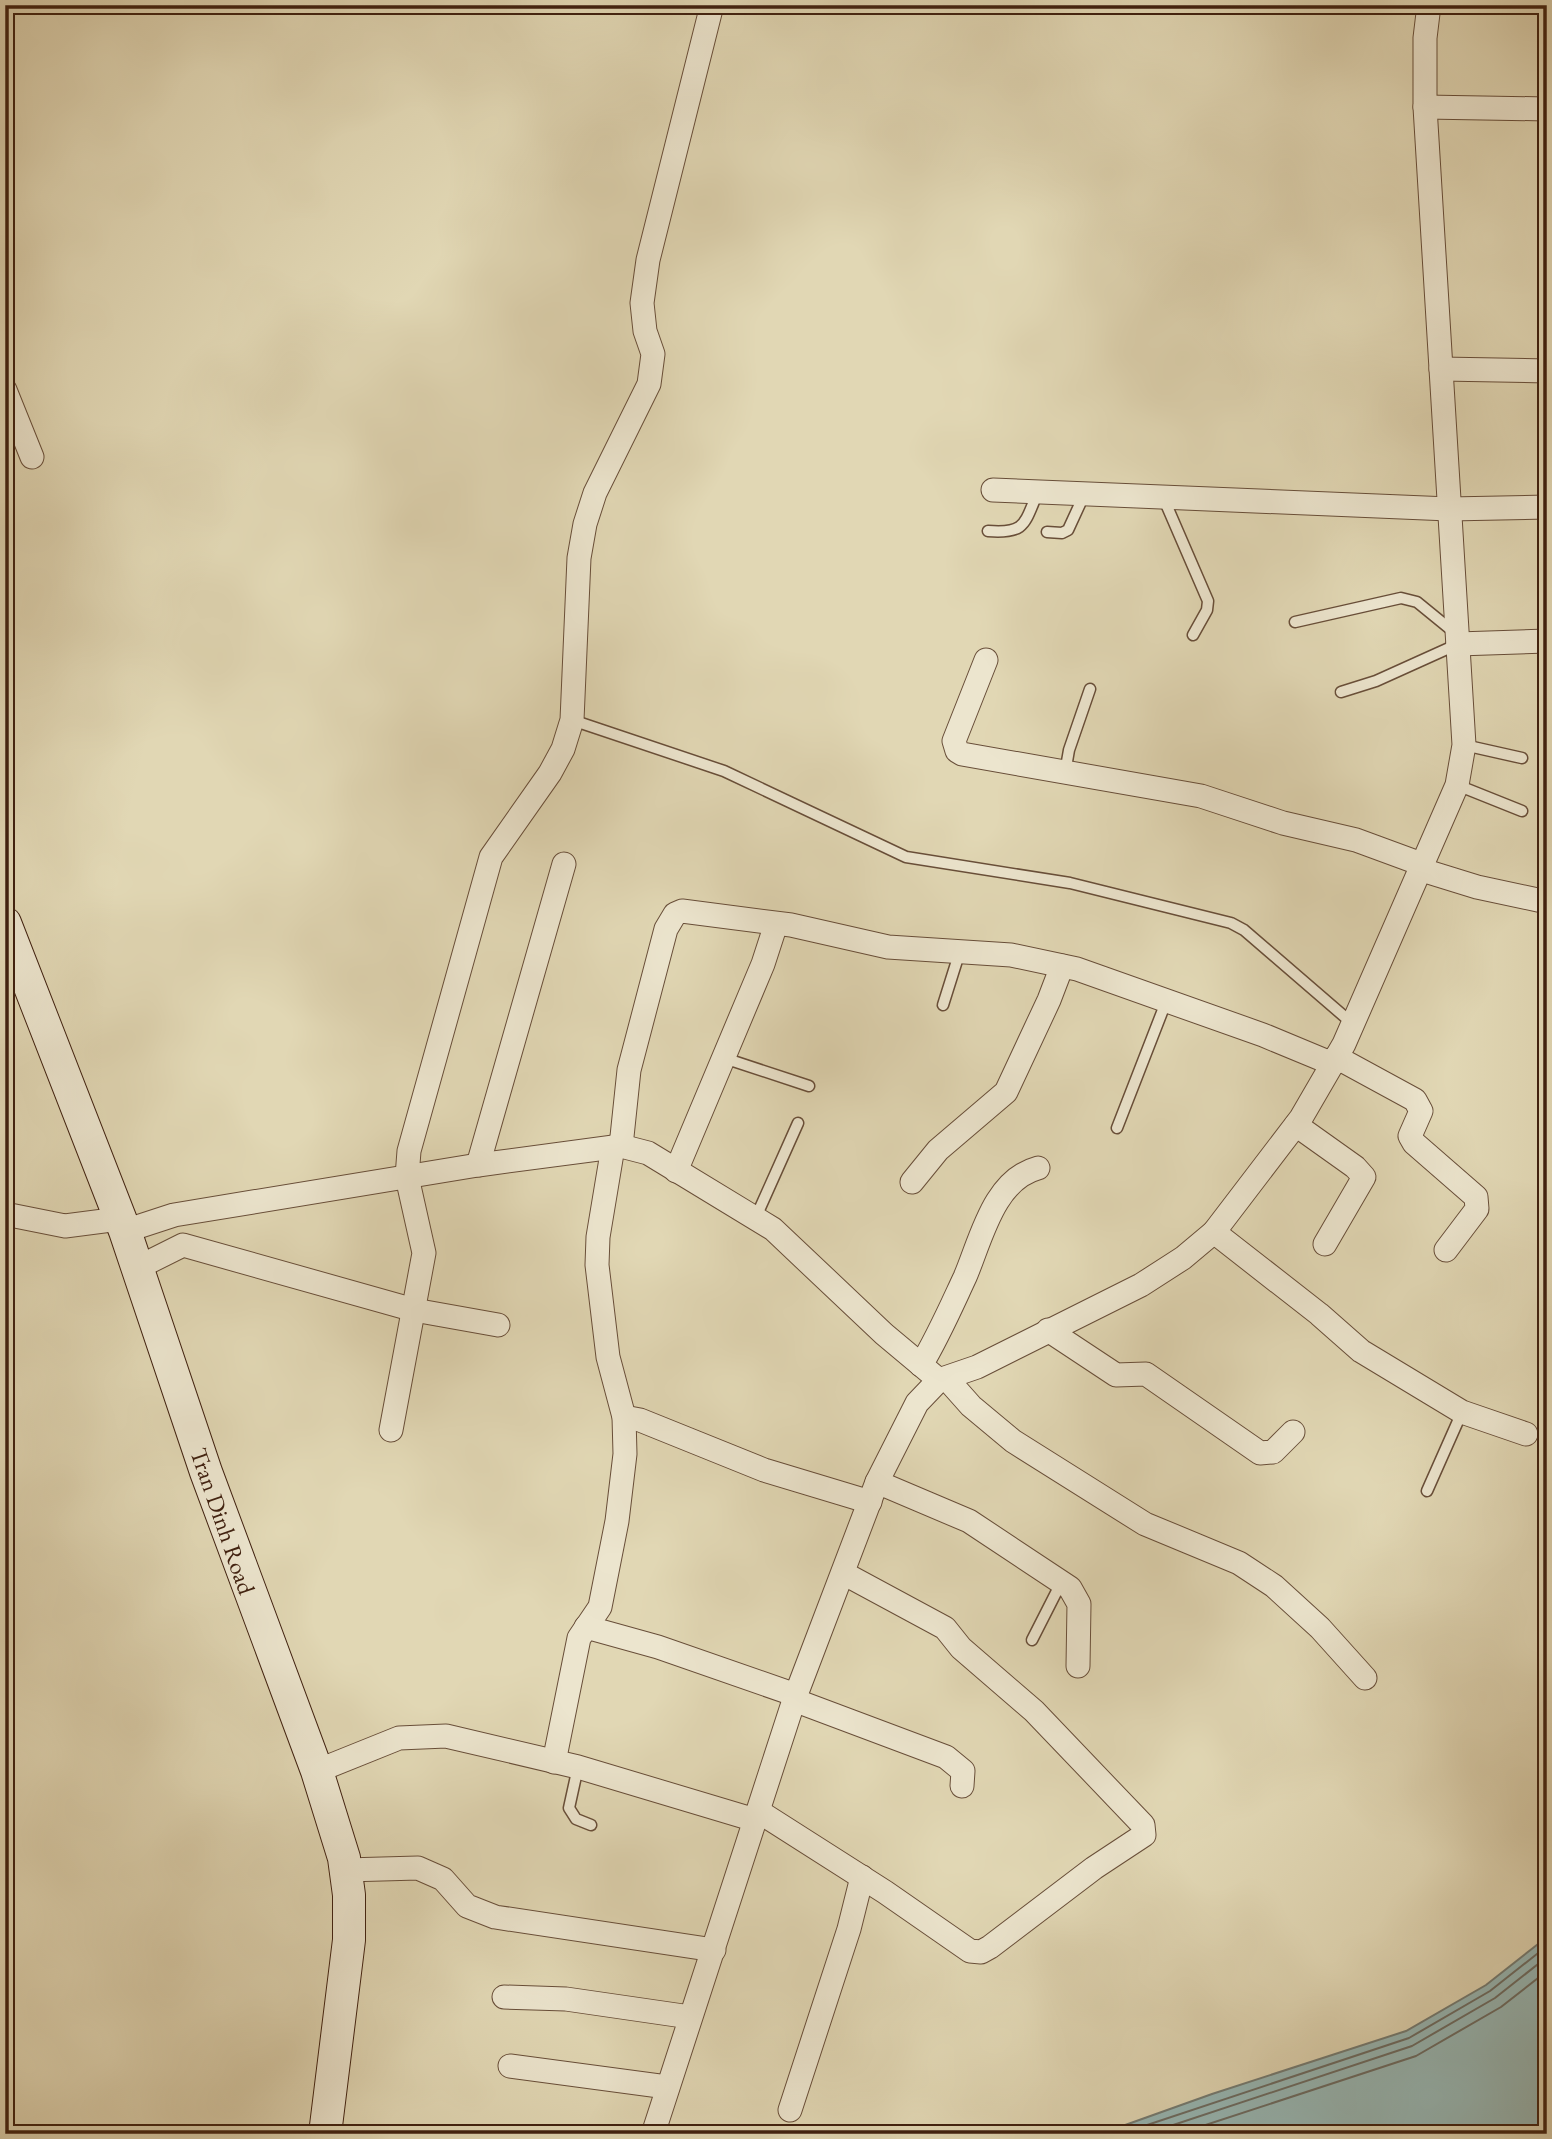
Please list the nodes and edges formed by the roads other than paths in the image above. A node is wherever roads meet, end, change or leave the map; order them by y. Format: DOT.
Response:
graph roads {
  1 [pos="712,5"];
  2 [pos="1429,5"];
  3 [pos="1425,107"];
  4 [pos="1547,109"];
  5 [pos="1441,369"];
  6 [pos="1547,371"];
  7 [pos="5,390"];
  8 [pos="32,457"];
  9 [pos="993,490"];
  10 [pos="1038,492"];
  11 [pos="1085,493"];
  12 [pos="1163,497"];
  13 [pos="1547,507"];
  14 [pos="1450,509"];
  15 [pos="988,531"];
  16 [pos="1048,531"];
  17 [pos="1295,622"];
  18 [pos="1193,635"];
  19 [pos="1457,639"];
  20 [pos="1547,641"];
  21 [pos="986,660"];
  22 [pos="1090,689"];
  23 [pos="1341,692"];
  24 [pos="572,720"];
  25 [pos="1464,745"];
  26 [pos="1522,758"];
  27 [pos="1065,773"];
  28 [pos="1457,785"];
  29 [pos="1522,811"];
  30 [pos="564,863"];
  31 [pos="1423,867"];
  32 [pos="1547,902"];
  33 [pos="5,923"];
  34 [pos="776,924"];
  35 [pos="960,951"];
  36 [pos="1062,966"];
  37 [pos="1166,1002"];
  38 [pos="943,1005"];
  39 [pos="1353,1024"];
  40 [pos="724,1058"];
  41 [pos="1334,1061"];
  42 [pos="809,1086"];
  43 [pos="798,1123"];
  44 [pos="1296,1125"];
  45 [pos="1117,1128"];
  46 [pos="617,1147"];
  47 [pos="478,1165"];
  48 [pos="1038,1168"];
  49 [pos="676,1171"];
  50 [pos="407,1177"];
  51 [pos="912,1182"];
  52 [pos="5,1214"];
  53 [pos="756,1217"];
  54 [pos="122,1225"];
  55 [pos="1214,1232"];
  56 [pos="1325,1244"];
  57 [pos="1446,1250"];
  58 [pos="137,1268"];
  59 [pos="414,1311"];
  60 [pos="498,1325"];
  61 [pos="1048,1330"];
  62 [pos="935,1375"];
  63 [pos="1462,1412"];
  64 [pos="624,1417"];
  65 [pos="391,1430"];
  66 [pos="1293,1432"];
  67 [pos="1526,1434"];
  68 [pos="1427,1491"];
  69 [pos="874,1492"];
  70 [pos="843,1573"];
  71 [pos="1062,1581"];
  72 [pos="586,1627"];
  73 [pos="1032,1640"];
  74 [pos="1078,1666"];
  75 [pos="1365,1678"];
  76 [pos="795,1698"];
  77 [pos="554,1762"];
  78 [pos="578,1767"];
  79 [pos="317,1771"];
  80 [pos="962,1786"];
  81 [pos="756,1816"];
  82 [pos="591,1825"];
  83 [pos="346,1870"];
  84 [pos="862,1877"];
  85 [pos="714,1950"];
  86 [pos="504,1997"];
  87 [pos="690,2017"];
  88 [pos="510,2066"];
  89 [pos="667,2087"];
  90 [pos="790,2110"];
  91 [pos="325,2134"];
  92 [pos="653,2134"];
  1 -- 24 [label="street"];
  2 -- 3 [label="street"];
  3 -- 4 [label="street"];
  3 -- 5 [label="street"];
  5 -- 6 [label="street"];
  5 -- 14 [label="street"];
  7 -- 8 [label="street"];
  9 -- 10 [label="street"];
  10 -- 11 [label="street"];
  10 -- 15 [label="lane"];
  11 -- 12 [label="street"];
  11 -- 16 [label="lane"];
  12 -- 14 [label="street"];
  12 -- 18 [label="lane"];
  13 -- 14 [label="street"];
  14 -- 19 [label="street"];
  17 -- 19 [label="lane"];
  19 -- 20 [label="street"];
  19 -- 23 [label="lane"];
  19 -- 25 [label="street"];
  21 -- 27 [label="street"];
  22 -- 27 [label="lane"];
  24 -- 39 [label="lane"];
  24 -- 50 [label="street"];
  25 -- 26 [label="lane"];
  25 -- 28 [label="street"];
  27 -- 31 [label="street"];
  28 -- 29 [label="lane"];
  28 -- 31 [label="street"];
  30 -- 47 [label="street"];
  31 -- 32 [label="street"];
  31 -- 39 [label="street"];
  33 -- 54 [label="main road, Tran Dinh Road"];
  34 -- 35 [label="street"];
  34 -- 40 [label="street"];
  34 -- 46 [label="street"];
  35 -- 36 [label="street"];
  35 -- 38 [label="lane"];
  36 -- 37 [label="street"];
  36 -- 51 [label="street"];
  37 -- 41 [label="street"];
  37 -- 45 [label="lane"];
  39 -- 41 [label="street"];
  40 -- 42 [label="lane"];
  40 -- 49 [label="street"];
  41 -- 44 [label="street"];
  41 -- 57 [label="street"];
  43 -- 53 [label="lane"];
  44 -- 55 [label="street"];
  44 -- 56 [label="street"];
  46 -- 47 [label="street"];
  46 -- 49 [label="street"];
  46 -- 64 [label="street"];
  47 -- 50 [label="street"];
  48 -- 62 [label="street"];
  49 -- 53 [label="street"];
  50 -- 54 [label="street"];
  50 -- 59 [label="street"];
  52 -- 54 [label="street"];
  53 -- 62 [label="street"];
  54 -- 58 [label="main road, Tran Dinh Road"];
  55 -- 61 [label="street"];
  55 -- 63 [label="street"];
  58 -- 59 [label="street"];
  58 -- 79 [label="main road, Tran Dinh Road"];
  59 -- 60 [label="street"];
  59 -- 65 [label="street"];
  61 -- 62 [label="street"];
  61 -- 66 [label="street"];
  62 -- 69 [label="street"];
  62 -- 75 [label="street"];
  63 -- 67 [label="street"];
  63 -- 68 [label="lane"];
  64 -- 69 [label="street"];
  64 -- 72 [label="street"];
  69 -- 70 [label="street"];
  69 -- 71 [label="street"];
  70 -- 76 [label="street"];
  70 -- 84 [label="street"];
  71 -- 73 [label="lane"];
  71 -- 74 [label="street"];
  72 -- 76 [label="street"];
  72 -- 77 [label="street"];
  76 -- 80 [label="street"];
  76 -- 81 [label="street"];
  77 -- 78 [label="street"];
  77 -- 79 [label="street"];
  78 -- 81 [label="street"];
  78 -- 82 [label="lane"];
  79 -- 83 [label="main road, Tran Dinh Road"];
  81 -- 84 [label="street"];
  81 -- 85 [label="street"];
  83 -- 85 [label="street"];
  83 -- 91 [label="main road, Tran Dinh Road"];
  84 -- 90 [label="street"];
  85 -- 87 [label="street"];
  86 -- 87 [label="street"];
  87 -- 89 [label="street"];
  88 -- 89 [label="street"];
  89 -- 92 [label="street"];
}
